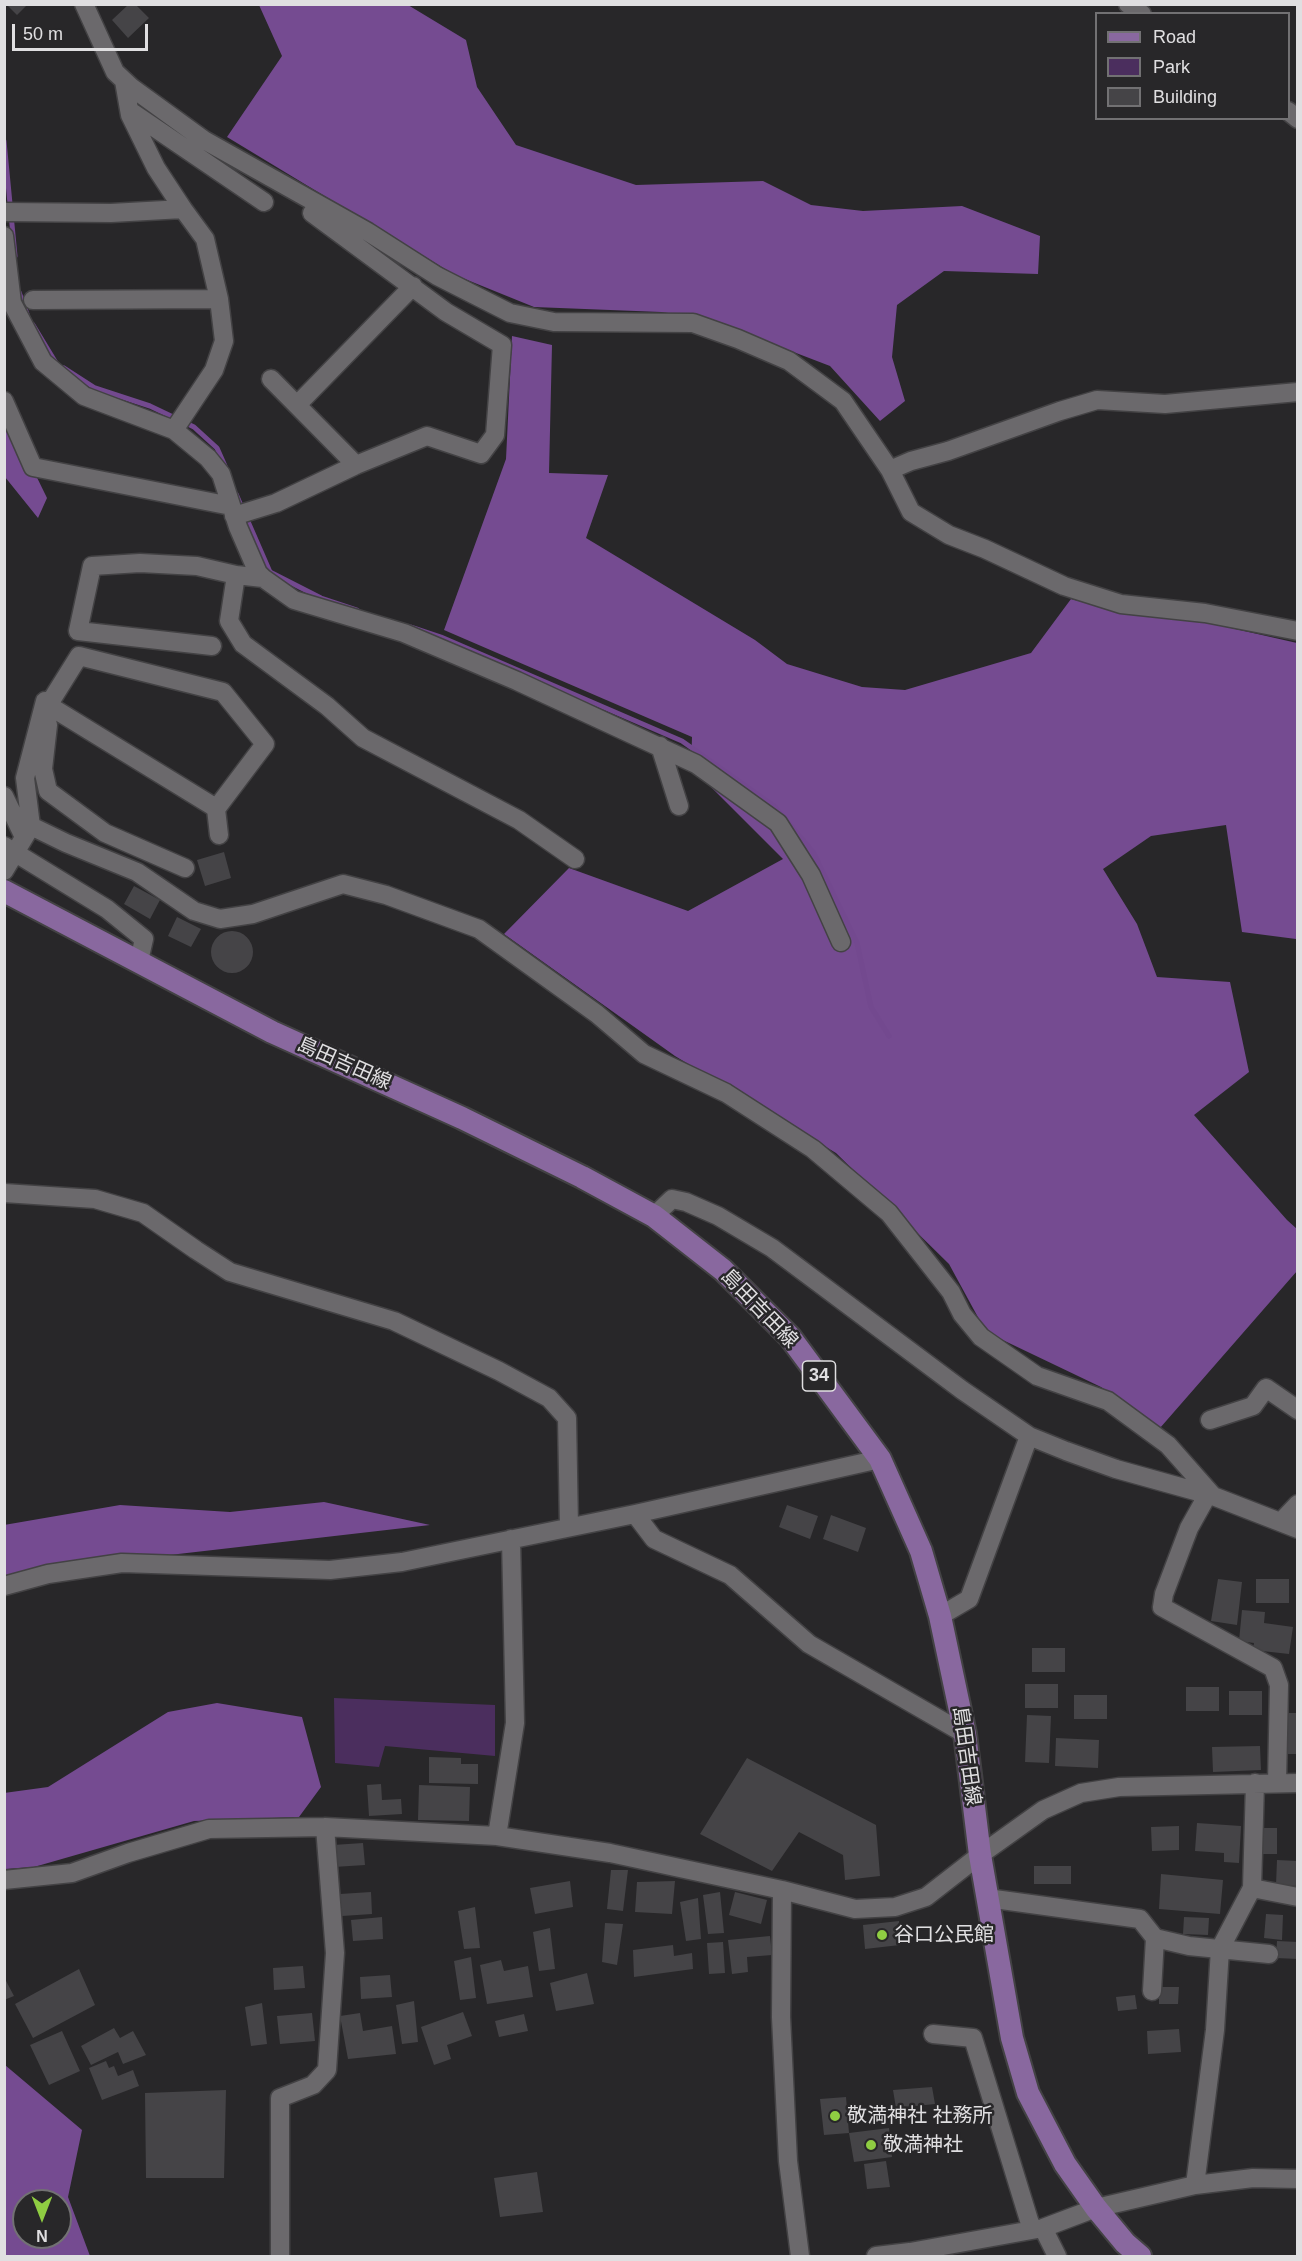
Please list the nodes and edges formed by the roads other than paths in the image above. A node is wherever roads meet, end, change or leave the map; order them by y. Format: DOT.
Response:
graph roads {
  1 [pos="84,4"];
  2 [pos="124,81"];
  3 [pos="130,111"];
  4 [pos="297,194"];
  5 [pos="264,202"];
  6 [pos="183,209"];
  7 [pos="4,212"];
  8 [pos="5,247"];
  9 [pos="413,286"];
  10 [pos="219,299"];
  11 [pos="33,300"];
  12 [pos="271,379"];
  13 [pos="1298,392"];
  14 [pos="4,401"];
  15 [pos="297,405"];
  16 [pos="174,430"];
  17 [pos="356,465"];
  18 [pos="890,470"];
  19 [pos="234,512"];
  20 [pos="236,575"];
  21 [pos="263,578"];
  22 [pos="78,631"];
  23 [pos="1298,631"];
  24 [pos="212,646"];
  25 [pos="44,710"];
  26 [pos="660,746"];
  27 [pos="4,796"];
  28 [pos="679,806"];
  29 [pos="216,809"];
  30 [pos="219,835"];
  31 [pos="15,848"];
  32 [pos="575,859"];
  33 [pos="185,868"];
  34 [pos="4,891"];
  35 [pos="841,942"];
  36 [pos="139,962"];
  37 [pos="4,1194"];
  38 [pos="654,1216"];
  39 [pos="1298,1410"];
  40 [pos="1210,1420"];
  41 [pos="1029,1436"];
  42 [pos="880,1459"];
  43 [pos="1211,1495"];
  44 [pos="1298,1504"];
  45 [pos="635,1514"];
  46 [pos="1289,1525"];
  47 [pos="569,1527"];
  48 [pos="511,1539"];
  49 [pos="4,1586"];
  50 [pos="940,1617"];
  51 [pos="965,1734"];
  52 [pos="1255,1783"];
  53 [pos="1277,1783"];
  54 [pos="1298,1783"];
  55 [pos="325,1827"];
  56 [pos="498,1836"];
  57 [pos="980,1855"];
  58 [pos="4,1880"];
  59 [pos="1252,1888"];
  60 [pos="782,1890"];
  61 [pos="1298,1897"];
  62 [pos="987,1898"];
  63 [pos="1155,1938"];
  64 [pos="1220,1949"];
  65 [pos="1269,1953"];
  66 [pos="1152,1991"];
  67 [pos="933,2034"];
  68 [pos="1298,2179"];
  69 [pos="1195,2186"];
  70 [pos="1096,2208"];
  71 [pos="1038,2229"];
  72 [pos="280,2256"];
  73 [pos="800,2256"];
  74 [pos="876,2256"];
  75 [pos="1057,2256"];
  76 [pos="1140,2256"];
  1 -- 2 [label="street"];
  2 -- 3 [label="street"];
  2 -- 4 [label="street"];
  3 -- 5 [label="street"];
  3 -- 6 [label="street"];
  4 -- 9 [label="street"];
  4 -- 18 [label="street"];
  6 -- 7 [label="street"];
  6 -- 10 [label="street"];
  8 -- 16 [label="street"];
  9 -- 15 [label="street"];
  9 -- 17 [label="street"];
  10 -- 11 [label="street"];
  10 -- 16 [label="street"];
  12 -- 15 [label="street"];
  13 -- 18 [label="street"];
  14 -- 19 [label="street"];
  15 -- 17 [label="street"];
  16 -- 19 [label="street"];
  17 -- 19 [label="street"];
  18 -- 23 [label="street"];
  19 -- 21 [label="street"];
  20 -- 21 [label="street"];
  20 -- 22 [label="street"];
  20 -- 32 [label="street"];
  21 -- 26 [label="street"];
  22 -- 24 [label="street"];
  22 -- 25 [label="street"];
  25 -- 29 [label="street"];
  25 -- 29 [label="street"];
  25 -- 31 [label="street"];
  25 -- 33 [label="street"];
  26 -- 28 [label="street"];
  26 -- 35 [label="street"];
  27 -- 31 [label="street"];
  29 -- 30 [label="street"];
  31 -- 36 [label="street"];
  31 -- 43 [label="street"];
  34 -- 36 [label="main road, 島田吉田線 / 34"];
  36 -- 38 [label="main road, 島田吉田線 / 34"];
  37 -- 47 [label="street"];
  38 -- 41 [label="street"];
  38 -- 42 [label="main road, 島田吉田線 / 34"];
  39 -- 40 [label="street"];
  41 -- 43 [label="street"];
  41 -- 50 [label="street"];
  42 -- 45 [label="street"];
  42 -- 50 [label="main road, 島田吉田線 / 34"];
  43 -- 46 [label="street"];
  43 -- 53 [label="street"];
  44 -- 46 [label="street"];
  45 -- 47 [label="street"];
  45 -- 51 [label="street"];
  47 -- 48 [label="street"];
  48 -- 49 [label="street"];
  48 -- 56 [label="street"];
  50 -- 51 [label="main road, 島田吉田線 / 34"];
  51 -- 57 [label="main road, 島田吉田線 / 34"];
  52 -- 53 [label="street"];
  52 -- 57 [label="street"];
  52 -- 59 [label="street"];
  53 -- 54 [label="street"];
  55 -- 56 [label="street"];
  55 -- 58 [label="street"];
  55 -- 72 [label="street"];
  56 -- 60 [label="street"];
  57 -- 60 [label="street"];
  57 -- 62 [label="main road, 島田吉田線 / 34"];
  59 -- 61 [label="street"];
  59 -- 64 [label="street"];
  60 -- 73 [label="street"];
  62 -- 63 [label="street"];
  62 -- 70 [label="main road, 島田吉田線 / 34"];
  63 -- 64 [label="street"];
  63 -- 66 [label="street"];
  64 -- 65 [label="street"];
  64 -- 69 [label="street"];
  67 -- 71 [label="street"];
  68 -- 69 [label="street"];
  69 -- 70 [label="street"];
  70 -- 71 [label="street"];
  70 -- 76 [label="main road, 島田吉田線 / 34"];
  71 -- 74 [label="street"];
  71 -- 75 [label="street"];
}
